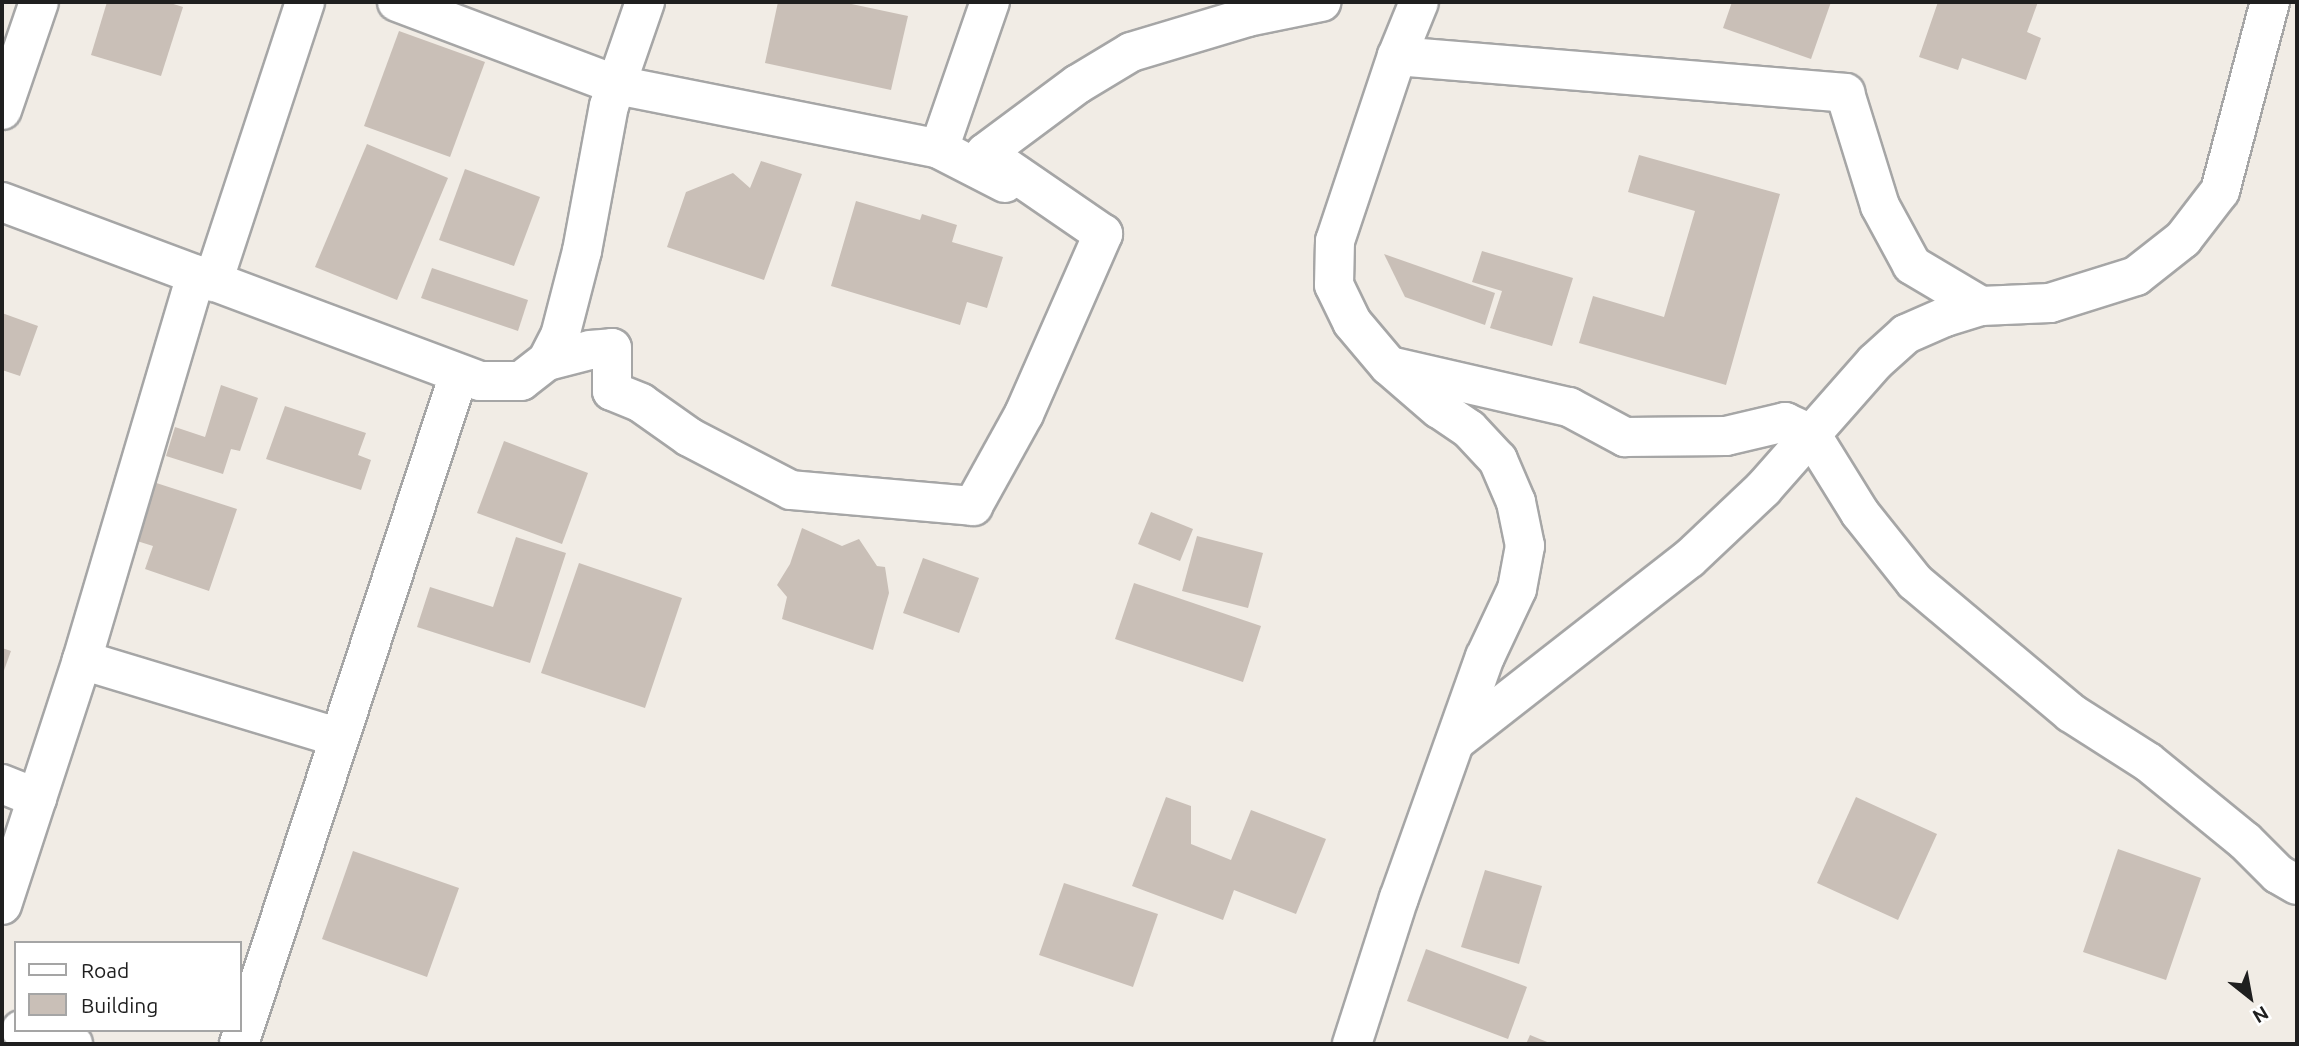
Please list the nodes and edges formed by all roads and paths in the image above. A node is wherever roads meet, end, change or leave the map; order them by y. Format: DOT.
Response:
graph roads {
  1 [pos="39,2"];
  2 [pos="305,2"];
  3 [pos="397,2"];
  4 [pos="645,2"];
  5 [pos="990,2"];
  6 [pos="1321,2"];
  7 [pos="1419,2"];
  8 [pos="2266,3"];
  9 [pos="1397,56"];
  10 [pos="617,85"];
  11 [pos="2,110"];
  12 [pos="939,149"];
  13 [pos="2,202"];
  14 [pos="1103,234"];
  15 [pos="204,278"];
  16 [pos="1981,306"];
  17 [pos="547,361"];
  18 [pos="1389,366"];
  19 [pos="459,374"];
  20 [pos="1811,434"];
  21 [pos="82,660"];
  22 [pos="337,737"];
  23 [pos="1457,740"];
  24 [pos="2,784"];
  25 [pos="37,798"];
  26 [pos="2297,885"];
  27 [pos="2,905"];
  28 [pos="28,1032"];
  29 [pos="73,1044"];
  30 [pos="239,1044"];
  31 [pos="1352,1044"];
  1 -- 11 [label="street"];
  2 -- 15 [label="street"];
  3 -- 10 [label="street"];
  4 -- 10 [label="street"];
  5 -- 12 [label="street"];
  6 -- 14 [label="street"];
  7 -- 9 [label="street"];
  8 -- 16 [label="street"];
  9 -- 16 [label="street"];
  9 -- 18 [label="street"];
  10 -- 12 [label="street"];
  10 -- 17 [label="street"];
  12 -- 14 [label="street"];
  13 -- 15 [label="street"];
  14 -- 17 [label="street"];
  15 -- 19 [label="street"];
  15 -- 21 [label="street"];
  16 -- 20 [label="street"];
  17 -- 19 [label="street"];
  18 -- 20 [label="street"];
  18 -- 23 [label="street"];
  19 -- 22 [label="street"];
  20 -- 23 [label="street"];
  20 -- 26 [label="street"];
  21 -- 22 [label="street"];
  21 -- 25 [label="street"];
  22 -- 30 [label="street"];
  23 -- 31 [label="street"];
  24 -- 25 [label="street"];
  25 -- 27 [label="street"];
  28 -- 29 [label="street"];
}
